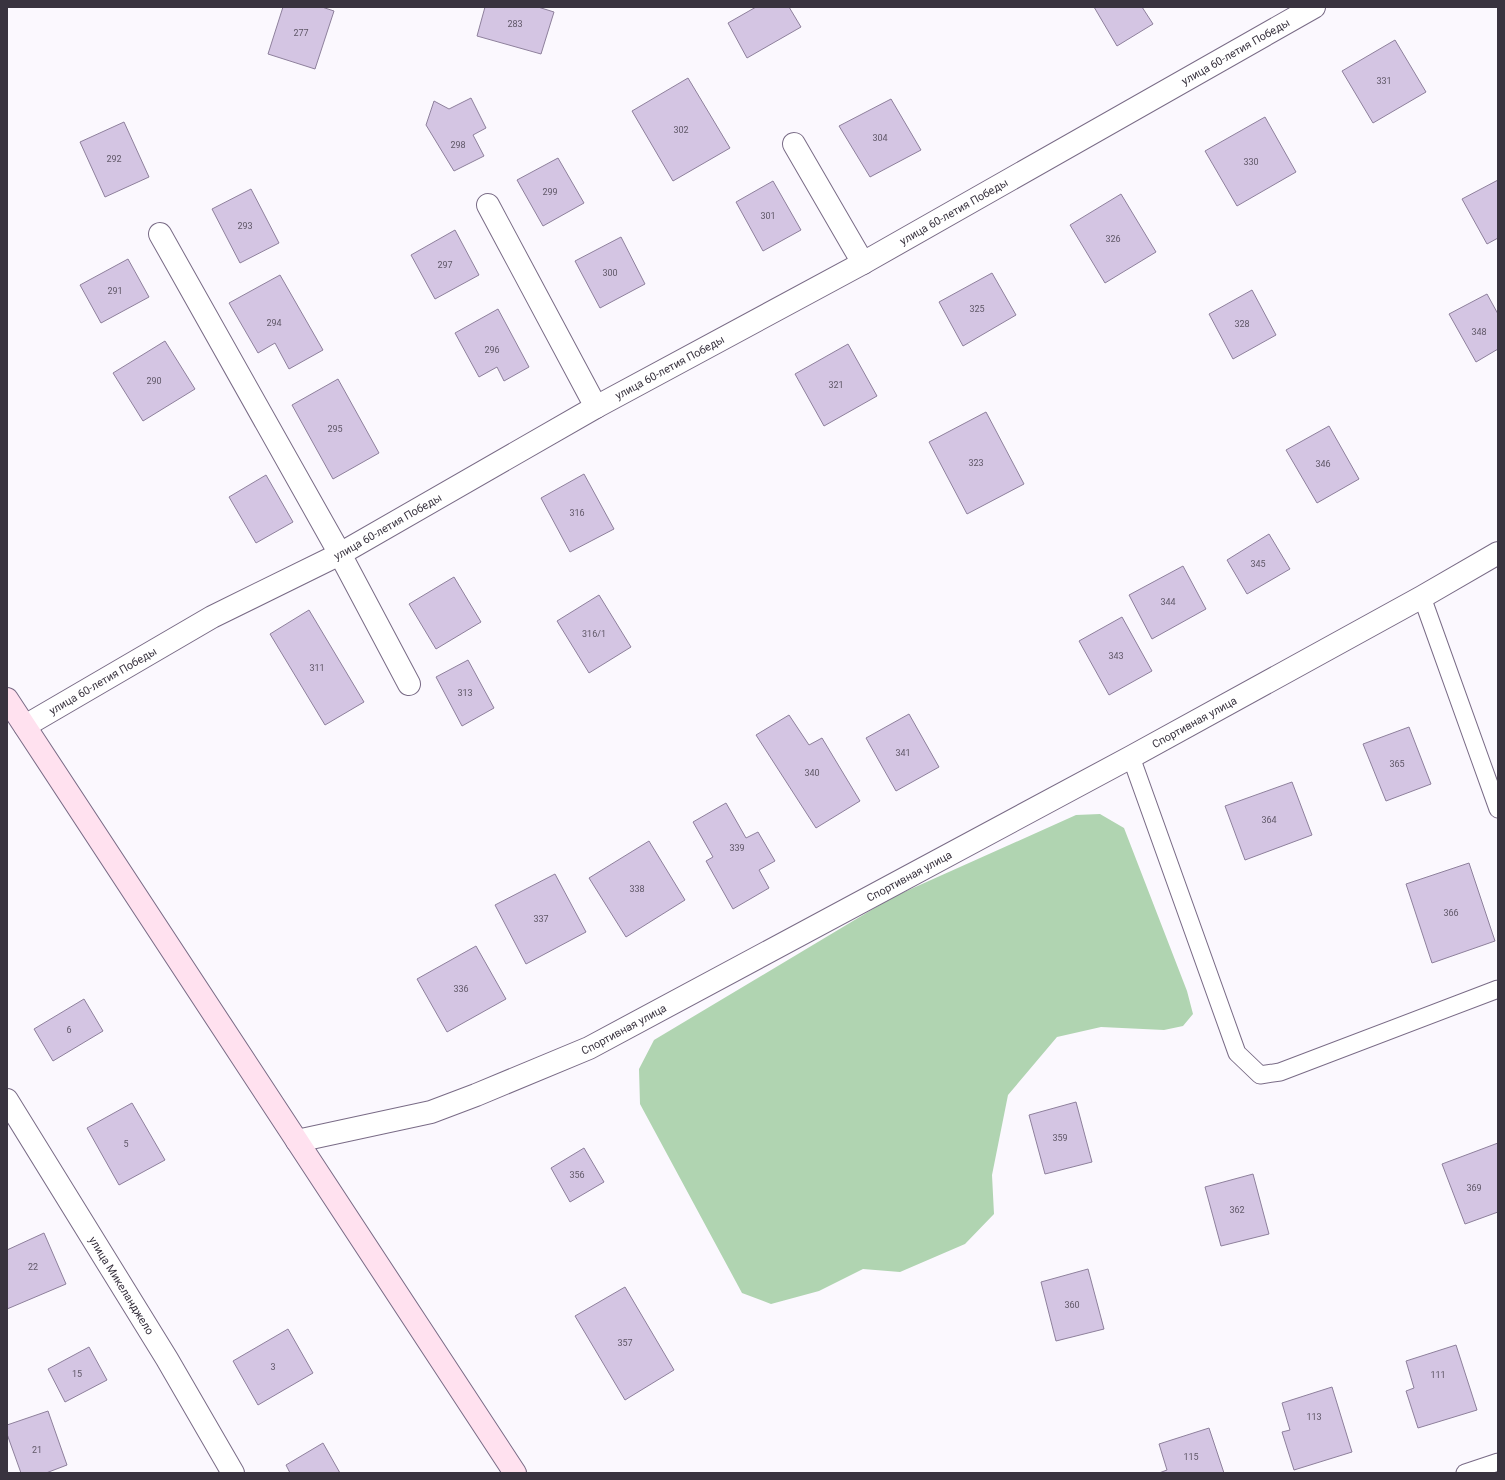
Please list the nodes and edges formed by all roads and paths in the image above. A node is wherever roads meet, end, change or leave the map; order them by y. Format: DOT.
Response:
graph roads {
  1 [pos="1314,7"];
  2 [pos="794,144"];
  3 [pos="488,205"];
  4 [pos="160,234"];
  5 [pos="863,263"];
  6 [pos="596,407"];
  7 [pos="1498,553"];
  8 [pos="340,554"];
  9 [pos="1422,597"];
  10 [pos="409,684"];
  11 [pos="7,699"];
  12 [pos="25,726"];
  13 [pos="1131,757"];
  14 [pos="1498,809"];
  15 [pos="1498,989"];
  16 [pos="7,1100"];
  17 [pos="297,1141"];
  18 [pos="1498,1462"];
  19 [pos="233,1473"];
  20 [pos="515,1473"];
  21 [pos="1465,1473"];
  1 -- 5 [label="street, улица 60-летия Победы"];
  2 -- 5 [label="street"];
  3 -- 6 [label="street"];
  4 -- 8 [label="street"];
  5 -- 6 [label="street, улица 60-летия Победы"];
  6 -- 8 [label="street, улица 60-летия Победы"];
  7 -- 9 [label="street, Спортивная улица"];
  8 -- 10 [label="street"];
  8 -- 12 [label="street, улица 60-летия Победы"];
  9 -- 13 [label="street, Спортивная улица"];
  9 -- 14 [label="lane"];
  11 -- 12 [label="street"];
  12 -- 17 [label="street"];
  13 -- 15 [label="lane"];
  13 -- 17 [label="street, Спортивная улица"];
  16 -- 19 [label="street, улица Микеланджело"];
  17 -- 20 [label="street"];
  18 -- 21 [label="lane"];
}
